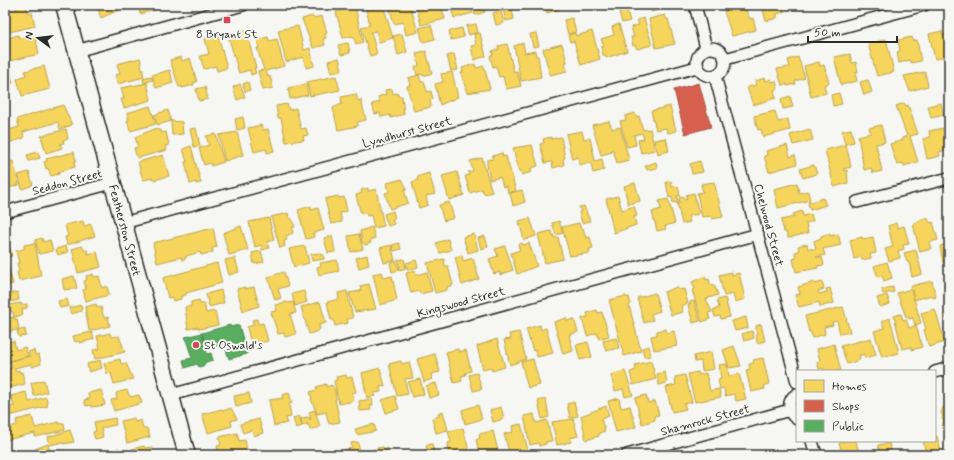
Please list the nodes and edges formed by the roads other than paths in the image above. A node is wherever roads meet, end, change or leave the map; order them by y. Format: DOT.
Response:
graph roads {
  1 [pos="64,5"];
  2 [pos="242,5"];
  3 [pos="695,5"];
  4 [pos="924,5"];
  5 [pos="706,48"];
  6 [pos="76,51"];
  7 [pos="725,58"];
  8 [pos="697,67"];
  9 [pos="715,76"];
  10 [pos="949,178"];
  11 [pos="112,183"];
  12 [pos="857,202"];
  13 [pos="5,212"];
  14 [pos="123,223"];
  15 [pos="758,234"];
  16 [pos="949,368"];
  17 [pos="936,372"];
  18 [pos="796,378"];
  19 [pos="796,395"];
  20 [pos="171,396"];
  21 [pos="793,415"];
  22 [pos="812,442"];
  23 [pos="187,455"];
  24 [pos="626,455"];
  25 [pos="816,455"];
  1 -- 6 [label="main road, Featherston Street"];
  2 -- 6 [label="street"];
  3 -- 5 [label="street"];
  4 -- 7 [label="street"];
  5 -- 7 [label="street"];
  5 -- 8 [label="street"];
  6 -- 11 [label="main road, Featherston Street"];
  7 -- 9 [label="street"];
  8 -- 9 [label="street"];
  8 -- 14 [label="street, Lyndhurst Street"];
  9 -- 15 [label="street, Chelwood Street"];
  10 -- 12 [label="street"];
  11 -- 13 [label="street, Seddon Street"];
  11 -- 14 [label="main road, Featherston Street"];
  14 -- 20 [label="main road, Featherston Street"];
  15 -- 18 [label="street, Chelwood Street"];
  15 -- 20 [label="street, Kingswood Street"];
  16 -- 17 [label="street"];
  19 -- 21 [label="street"];
  20 -- 23 [label="main road, Featherston Street"];
  21 -- 24 [label="street, Shamrock Street"];
  22 -- 25 [label="street"];
}
